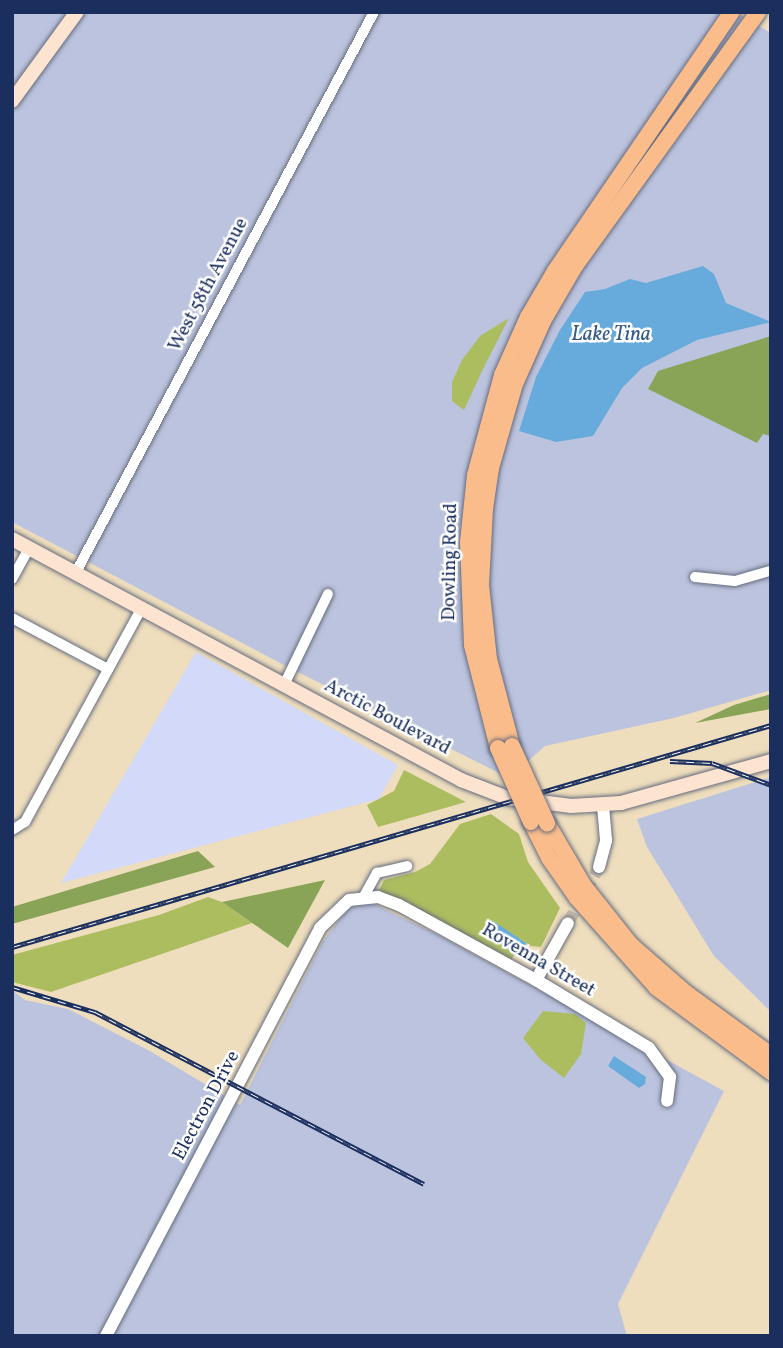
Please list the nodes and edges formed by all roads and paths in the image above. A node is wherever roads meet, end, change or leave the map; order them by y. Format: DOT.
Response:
graph roads {
  1 [pos="77,12"];
  2 [pos="374,12"];
  3 [pos="732,12"];
  4 [pos="758,12"];
  5 [pos="12,101"];
  6 [pos="12,539"];
  7 [pos="29,548"];
  8 [pos="771,571"];
  9 [pos="75,574"];
  10 [pos="695,577"];
  11 [pos="12,579"];
  12 [pos="328,594"];
  13 [pos="141,609"];
  14 [pos="12,618"];
  15 [pos="108,669"];
  16 [pos="284,685"];
  17 [pos="505,747"];
  18 [pos="769,763"];
  19 [pos="603,805"];
  20 [pos="539,822"];
  21 [pos="12,830"];
  22 [pos="407,866"];
  23 [pos="599,867"];
  24 [pos="363,898"];
  25 [pos="349,900"];
  26 [pos="568,923"];
  27 [pos="536,980"];
  28 [pos="771,1055"];
  29 [pos="771,1072"];
  30 [pos="667,1101"];
  31 [pos="106,1336"];
  1 -- 5 [label="main road"];
  2 -- 9 [label="street, West 58th Avenue"];
  3 -- 17 [label="main road, Dowling Road"];
  4 -- 17 [label="main road, Dowling Road"];
  6 -- 7 [label="main road, Arctic Boulevard"];
  7 -- 9 [label="main road, Arctic Boulevard"];
  7 -- 11 [label="street"];
  8 -- 10 [label="street"];
  9 -- 13 [label="main road, Arctic Boulevard"];
  12 -- 16 [label="street"];
  13 -- 15 [label="street"];
  13 -- 16 [label="main road, Arctic Boulevard"];
  14 -- 15 [label="street"];
  15 -- 21 [label="street"];
  16 -- 19 [label="main road, Arctic Boulevard"];
  17 -- 20 [label="main road, Dowling Road, bridge"];
  18 -- 19 [label="main road, Arctic Boulevard"];
  19 -- 23 [label="street"];
  20 -- 28 [label="main road, Dowling Road"];
  20 -- 29 [label="main road, Dowling Road"];
  22 -- 24 [label="street"];
  24 -- 25 [label="street, Rovenna Street"];
  24 -- 27 [label="street, Rovenna Street"];
  25 -- 31 [label="street, Electron Drive"];
  26 -- 27 [label="street"];
  27 -- 30 [label="street, Rovenna Street"];
}
